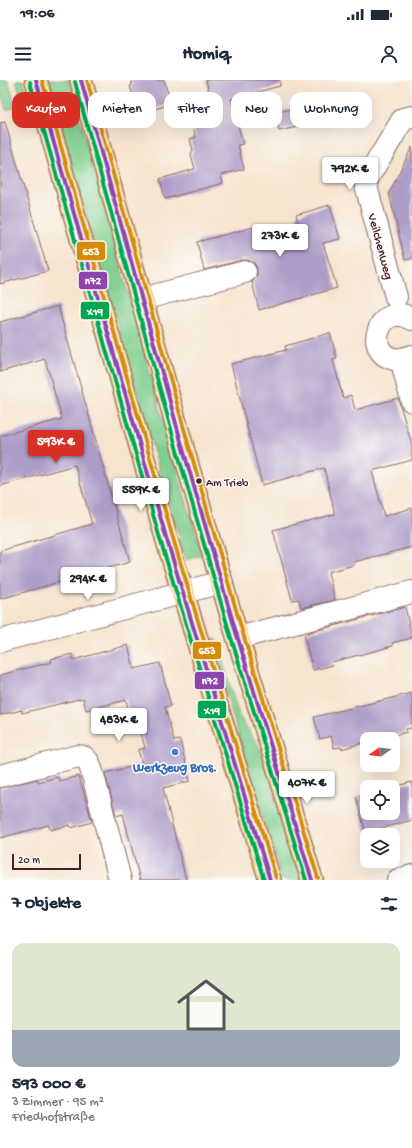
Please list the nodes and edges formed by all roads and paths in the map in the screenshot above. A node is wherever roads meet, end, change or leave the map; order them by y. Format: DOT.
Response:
graph roads {
  1 [pos="36,80"];
  2 [pos="81,80"];
  3 [pos="412,116"];
  4 [pos="245,272"];
  5 [pos="396,297"];
  6 [pos="142,299"];
  7 [pos="412,320"];
  8 [pos="406,358"];
  9 [pos="412,401"];
  10 [pos="222,582"];
  11 [pos="412,592"];
  12 [pos="184,593"];
  13 [pos="238,638"];
  14 [pos="0,641"];
  15 [pos="0,776"];
  16 [pos="412,876"];
  17 [pos="120,880"];
  18 [pos="270,880"];
  19 [pos="312,880"];
  20 [pos="398,880"];
  1 -- 12 [label="main road"];
  2 -- 6 [label="main road"];
  3 -- 5 [label="street, Veilchenweg"];
  4 -- 6 [label="street"];
  6 -- 10 [label="main road"];
  7 -- 8 [label="street"];
  8 -- 9 [label="street"];
  10 -- 12 [label="street"];
  10 -- 13 [label="main road"];
  11 -- 13 [label="street"];
  12 -- 14 [label="street"];
  12 -- 18 [label="main road"];
  13 -- 19 [label="main road"];
  15 -- 17 [label="street"];
  16 -- 20 [label="street"];
}
